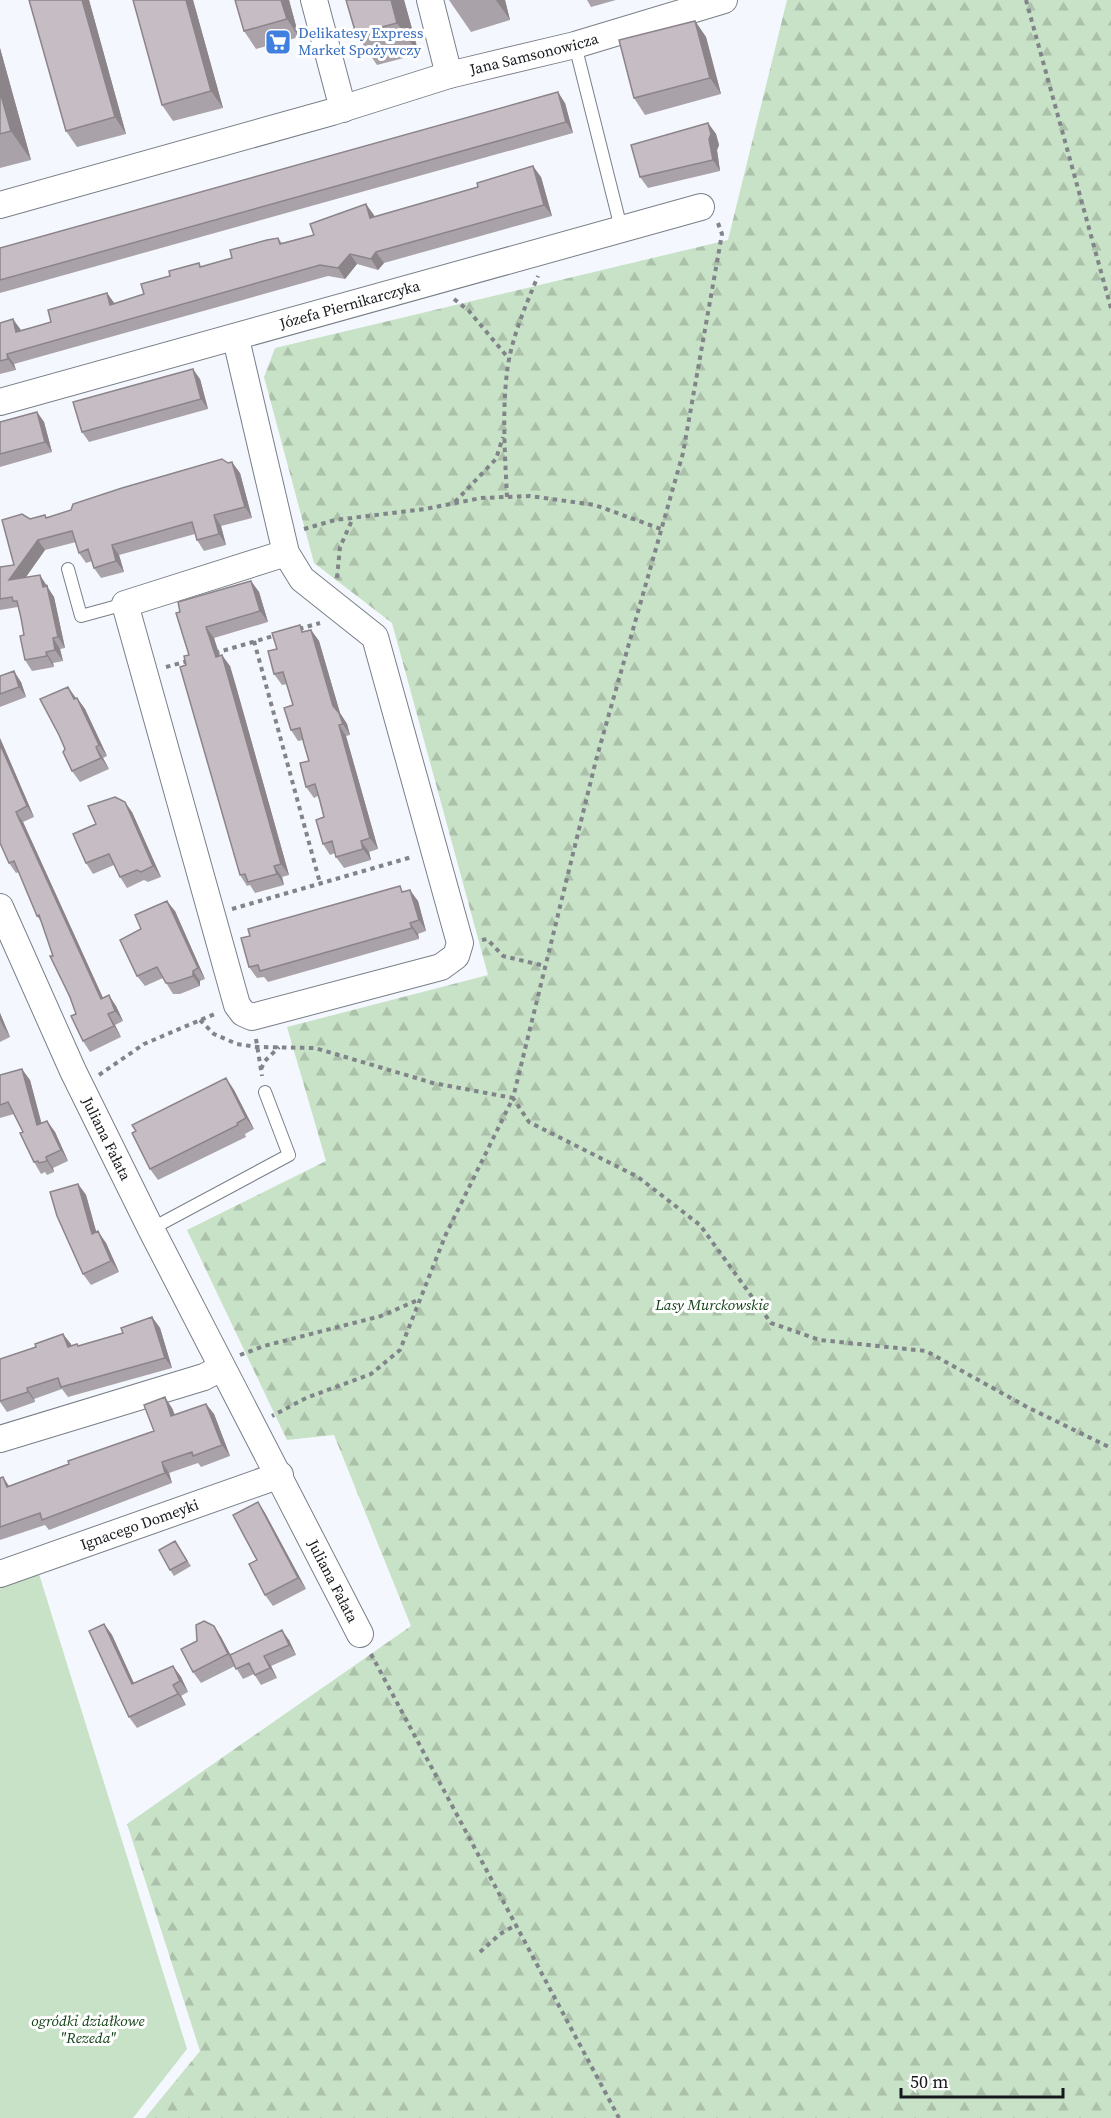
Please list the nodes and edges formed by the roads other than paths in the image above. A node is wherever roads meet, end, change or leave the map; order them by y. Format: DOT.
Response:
graph roads {
  1 [pos="314,0"];
  2 [pos="430,0"];
  3 [pos="724,0"];
  4 [pos="575,45"];
  5 [pos="449,75"];
  6 [pos="343,109"];
  7 [pos="0,205"];
  8 [pos="701,207"];
  9 [pos="621,228"];
  10 [pos="236,339"];
  11 [pos="0,402"];
  12 [pos="284,545"];
  13 [pos="68,569"];
  14 [pos="125,604"];
  15 [pos="0,907"];
  16 [pos="265,1092"];
  17 [pos="151,1229"];
  18 [pos="219,1365"];
  19 [pos="0,1439"];
  20 [pos="280,1475"];
  21 [pos="0,1574"];
  22 [pos="360,1634"];
  1 -- 6 [label="street"];
  2 -- 5 [label="street"];
  3 -- 4 [label="street, Jana Samsonowicza"];
  4 -- 5 [label="street, Jana Samsonowicza"];
  4 -- 9 [label="lane"];
  5 -- 6 [label="street, Jana Samsonowicza"];
  6 -- 7 [label="street, Jana Samsonowicza"];
  8 -- 9 [label="street, Józefa Piernikarczyka"];
  9 -- 10 [label="street, Józefa Piernikarczyka"];
  10 -- 11 [label="street, Józefa Piernikarczyka"];
  10 -- 12 [label="street"];
  12 -- 14 [label="street"];
  12 -- 14 [label="street"];
  13 -- 14 [label="lane"];
  15 -- 17 [label="street, Juliana Fałata"];
  16 -- 17 [label="lane"];
  17 -- 18 [label="street, Juliana Fałata"];
  18 -- 19 [label="street"];
  18 -- 20 [label="street, Juliana Fałata"];
  20 -- 21 [label="street, Ignacego Domeyki"];
  20 -- 22 [label="street, Juliana Fałata"];
}
